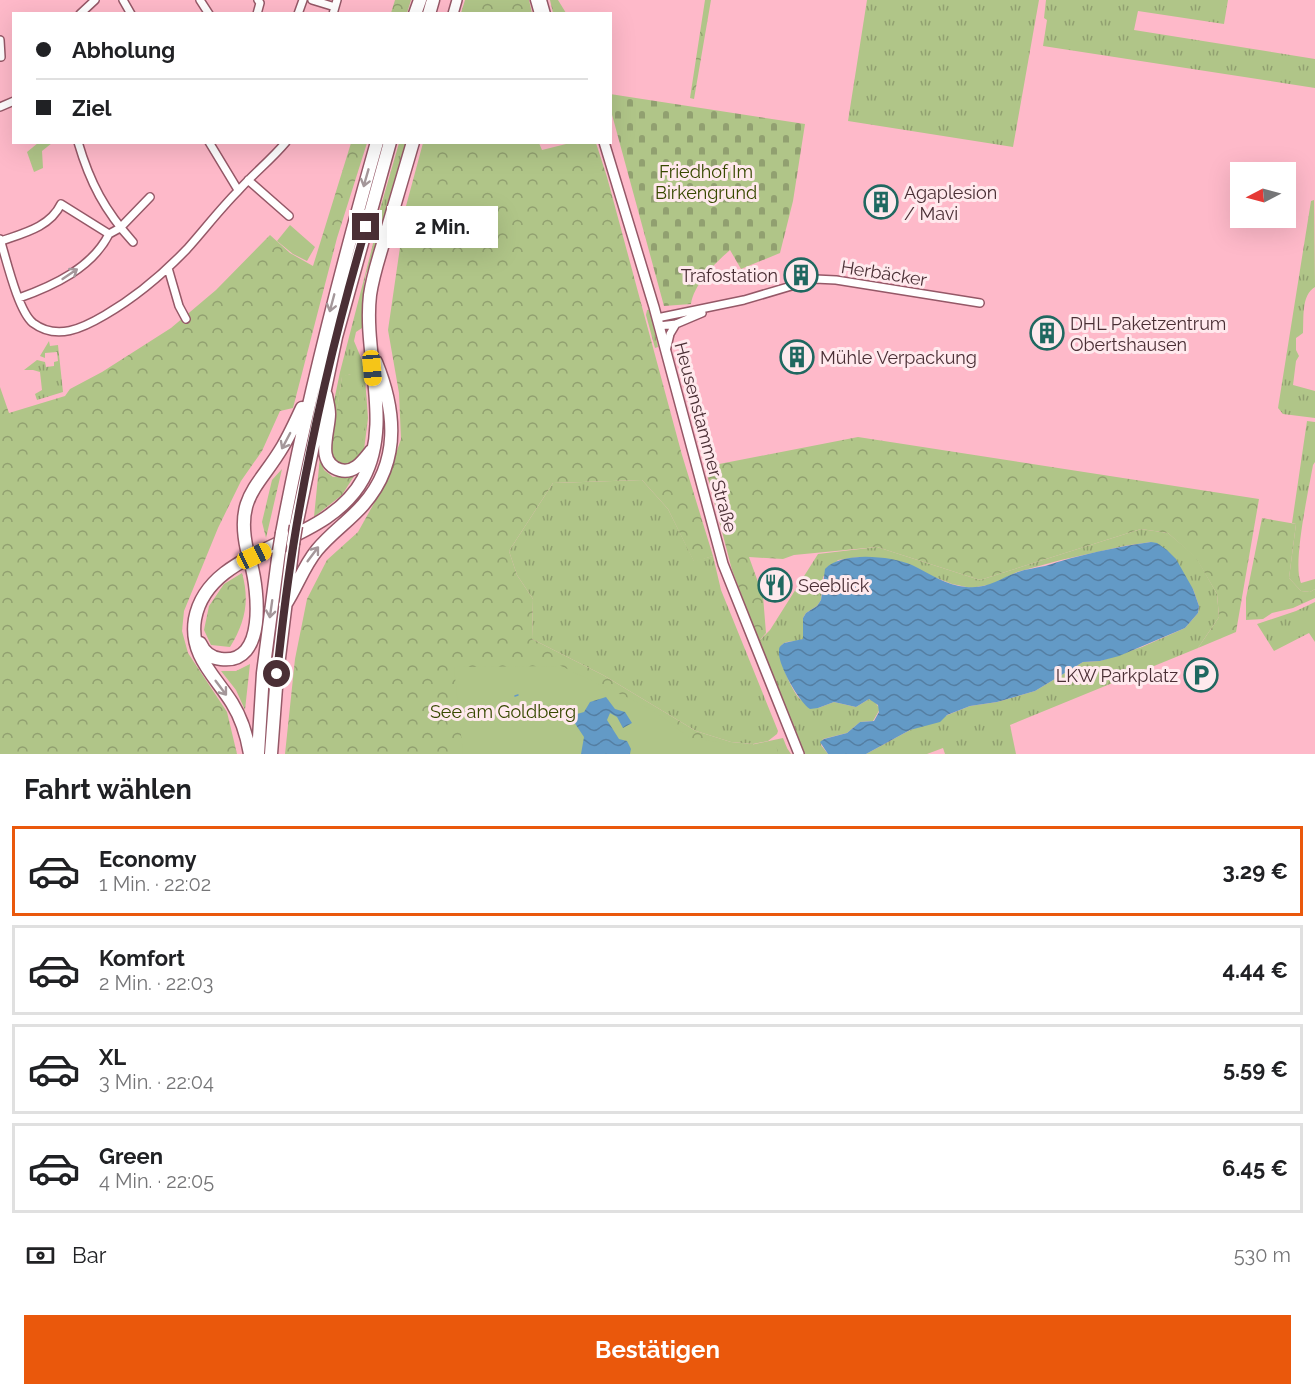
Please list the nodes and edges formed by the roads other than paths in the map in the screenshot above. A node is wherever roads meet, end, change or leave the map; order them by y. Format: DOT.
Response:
graph roads {
  1 [pos="94,0"];
  2 [pos="312,0"];
  3 [pos="335,7"];
  4 [pos="82,12"];
  5 [pos="0,40"];
  6 [pos="1,57"];
  7 [pos="79,144"];
  8 [pos="210,144"];
  9 [pos="284,144"];
  10 [pos="375,144"];
  11 [pos="389,144"];
  12 [pos="412,144"];
  13 [pos="605,144"];
  14 [pos="248,180"];
  15 [pos="238,190"];
  16 [pos="150,197"];
  17 [pos="290,216"];
  18 [pos="120,228"];
  19 [pos="110,234"];
  20 [pos="0,240"];
  21 [pos="133,242"];
  22 [pos="168,268"];
  23 [pos="19,298"];
  24 [pos="980,303"];
  25 [pos="717,306"];
  26 [pos="186,319"];
  27 [pos="658,322"];
  28 [pos="676,324"];
  29 [pos="370,344"];
  30 [pos="666,351"];
  31 [pos="325,386"];
  32 [pos="311,388"];
  33 [pos="375,446"];
  34 [pos="285,605"];
  35 [pos="196,616"];
  36 [pos="250,754"];
  37 [pos="258,754"];
  38 [pos="271,754"];
  39 [pos="799,754"];
  1 -- 4 [label="street"];
  2 -- 3 [label="street"];
  5 -- 6 [label="street"];
  7 -- 18 [label="street"];
  8 -- 15 [label="street"];
  9 -- 14 [label="street"];
  10 -- 32 [label="highway, one-way"];
  11 -- 31 [label="highway"];
  12 -- 29 [label="highway"];
  13 -- 27 [label="main road, Heusenstammer Straße"];
  14 -- 15 [label="street"];
  14 -- 17 [label="street"];
  15 -- 22 [label="street"];
  16 -- 18 [label="street"];
  18 -- 19 [label="street"];
  18 -- 21 [label="street"];
  19 -- 20 [label="street"];
  23 -- 19 [label="street, one-way"];
  20 -- 23 [label="street"];
  22 -- 23 [label="street"];
  22 -- 26 [label="street"];
  24 -- 25 [label="street, Herbäcker"];
  25 -- 27 [label="street"];
  25 -- 28 [label="street"];
  27 -- 28 [label="street"];
  27 -- 30 [label="main road, Heusenstammer Straße"];
  28 -- 30 [label="street"];
  29 -- 33 [label="highway"];
  34 -- 29 [label="highway, one-way"];
  30 -- 39 [label="main road, Heusenstammer Straße"];
  31 -- 33 [label="highway"];
  31 -- 34 [label="highway, bridge"];
  32 -- 35 [label="highway, one-way, bridge"];
  32 -- 37 [label="highway, one-way, bridge"];
  33 -- 35 [label="highway"];
  34 -- 38 [label="highway"];
  35 -- 36 [label="highway, one-way"];
}
